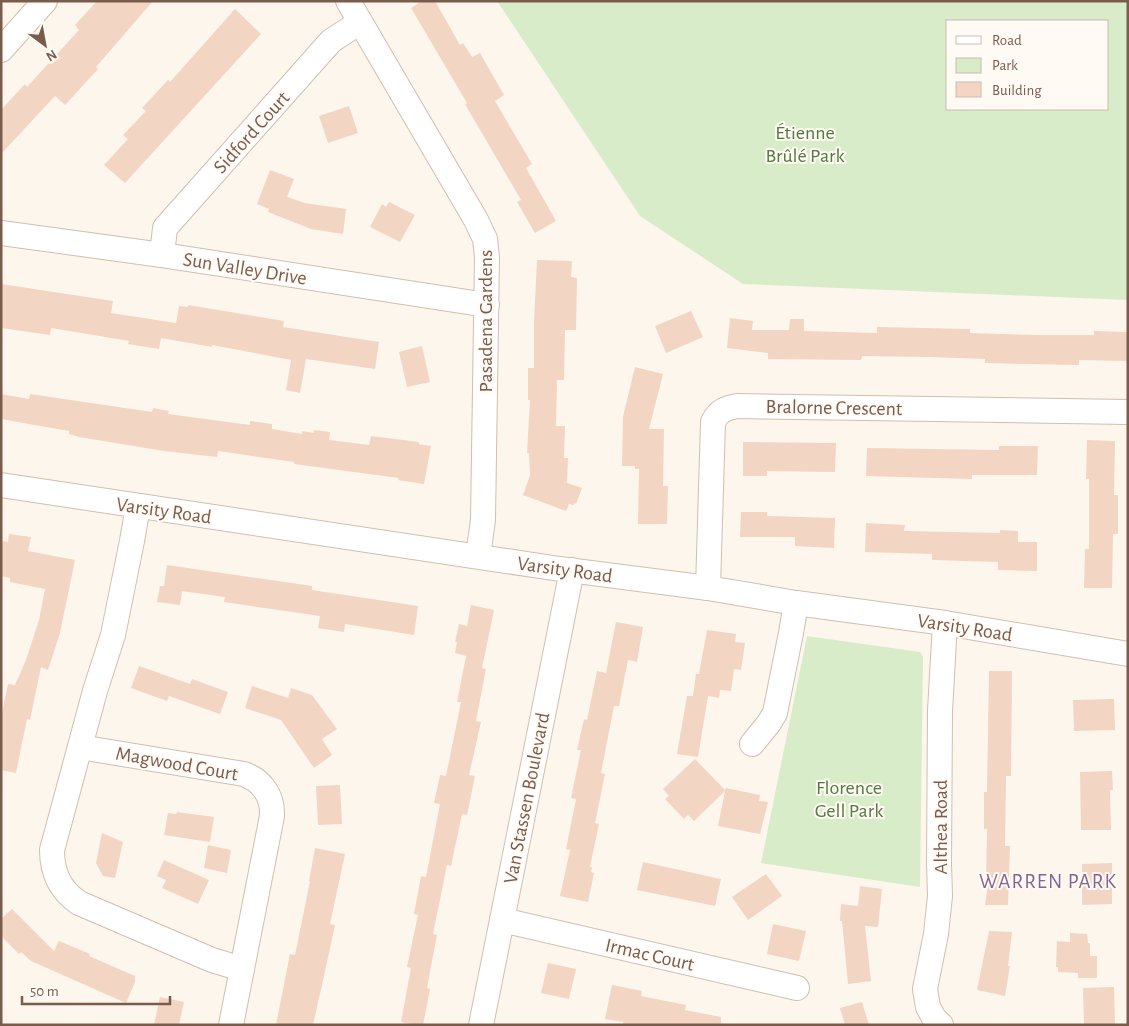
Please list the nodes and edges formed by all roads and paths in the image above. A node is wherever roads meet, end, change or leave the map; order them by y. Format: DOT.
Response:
graph roads {
  1 [pos="46,1"];
  2 [pos="348,1"];
  3 [pos="360,22"];
  4 [pos="1,50"];
  5 [pos="1,234"];
  6 [pos="162,254"];
  7 [pos="488,306"];
  8 [pos="1128,412"];
  9 [pos="1,485"];
  10 [pos="138,506"];
  11 [pos="478,556"];
  12 [pos="572,570"];
  13 [pos="708,588"];
  14 [pos="796,603"];
  15 [pos="945,623"];
  16 [pos="1128,654"];
  17 [pos="752,744"];
  18 [pos="80,747"];
  19 [pos="502,920"];
  20 [pos="242,969"];
  21 [pos="797,988"];
  22 [pos="231,1025"];
  23 [pos="480,1025"];
  24 [pos="941,1025"];
  1 -- 4 [label="street"];
  2 -- 3 [label="street, Pasadena Gardens"];
  3 -- 6 [label="street, Sidford Court"];
  3 -- 7 [label="street, Pasadena Gardens"];
  5 -- 6 [label="street, Sun Valley Drive"];
  6 -- 7 [label="street, Sun Valley Drive"];
  7 -- 11 [label="street, Pasadena Gardens"];
  8 -- 13 [label="street, Bralorne Crescent"];
  9 -- 10 [label="street, Varsity Road"];
  10 -- 11 [label="street, Varsity Road"];
  10 -- 18 [label="street"];
  11 -- 12 [label="street, Varsity Road"];
  12 -- 13 [label="street, Varsity Road"];
  12 -- 19 [label="street, Van Stassen Boulevard"];
  13 -- 14 [label="street, Varsity Road"];
  14 -- 15 [label="street, Varsity Road"];
  14 -- 17 [label="street"];
  15 -- 16 [label="street, Varsity Road"];
  15 -- 24 [label="street, Althea Road"];
  18 -- 20 [label="street"];
  18 -- 20 [label="street, Magwood Court"];
  19 -- 21 [label="street, Irmac Court"];
  19 -- 23 [label="street, Van Stassen Boulevard"];
  20 -- 22 [label="street, Magwood Court"];
}
